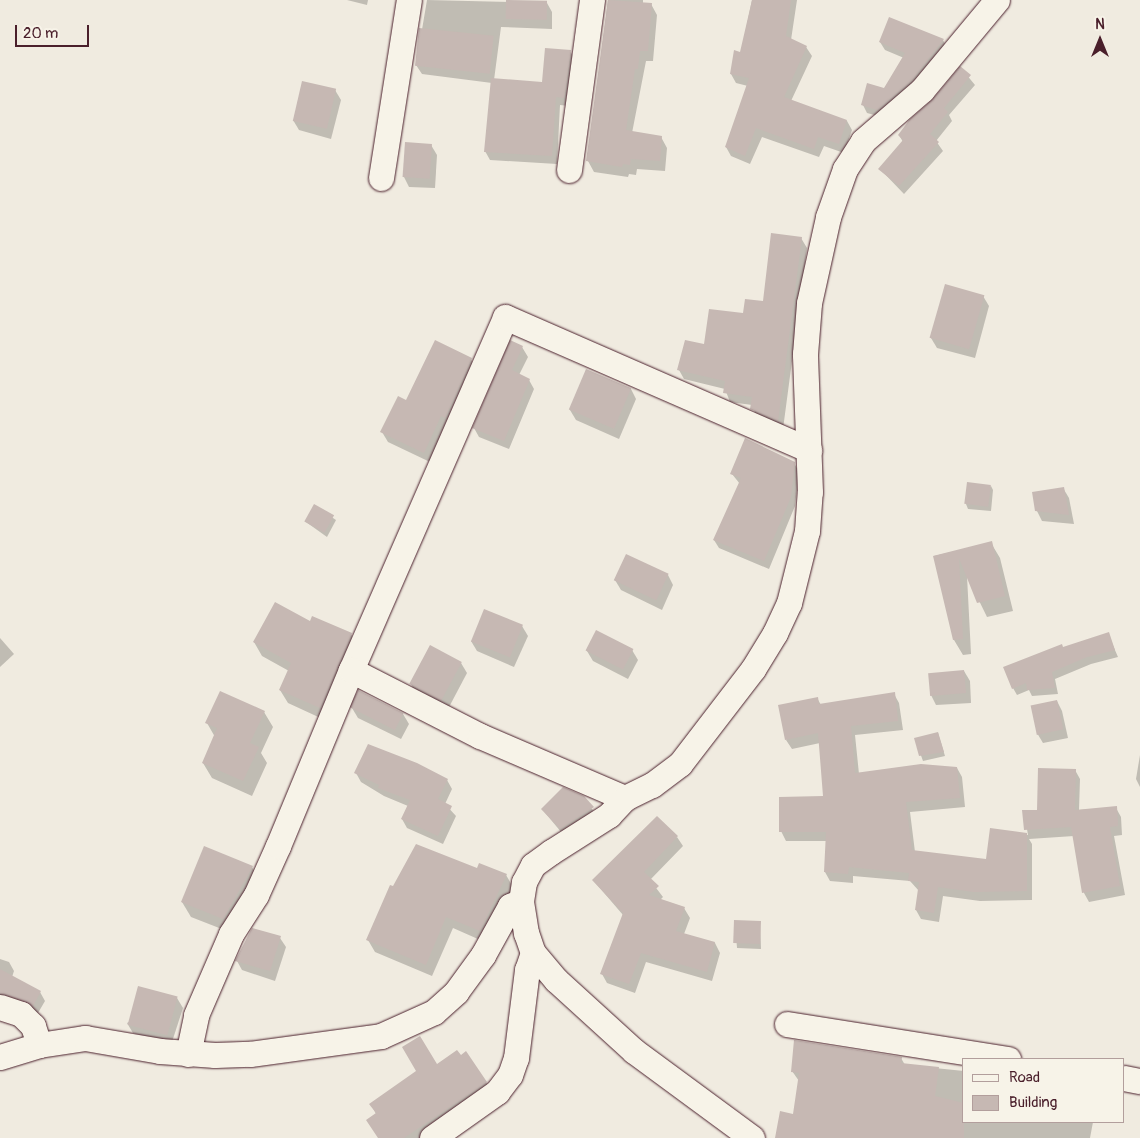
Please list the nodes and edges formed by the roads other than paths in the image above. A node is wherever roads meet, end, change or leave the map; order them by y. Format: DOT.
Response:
graph roads {
  1 [pos="409,0"];
  2 [pos="592,0"];
  3 [pos="997,0"];
  4 [pos="570,170"];
  5 [pos="381,178"];
  6 [pos="809,450"];
  7 [pos="351,670"];
  8 [pos="625,798"];
  9 [pos="521,901"];
  10 [pos="533,953"];
  11 [pos="0,1007"];
  12 [pos="787,1024"];
  13 [pos="39,1044"];
  14 [pos="188,1054"];
  15 [pos="0,1057"];
  16 [pos="1002,1058"];
  17 [pos="1125,1078"];
  18 [pos="1140,1081"];
  19 [pos="432,1138"];
  20 [pos="752,1138"];
  1 -- 5 [label="street"];
  2 -- 4 [label="street"];
  3 -- 6 [label="street"];
  6 -- 7 [label="street"];
  6 -- 8 [label="street"];
  7 -- 8 [label="street"];
  7 -- 14 [label="street"];
  8 -- 9 [label="street"];
  9 -- 10 [label="street"];
  9 -- 14 [label="street"];
  10 -- 19 [label="street"];
  10 -- 20 [label="street"];
  11 -- 13 [label="street"];
  12 -- 16 [label="street"];
  13 -- 14 [label="street"];
  13 -- 15 [label="street"];
  17 -- 18 [label="street"];
}
